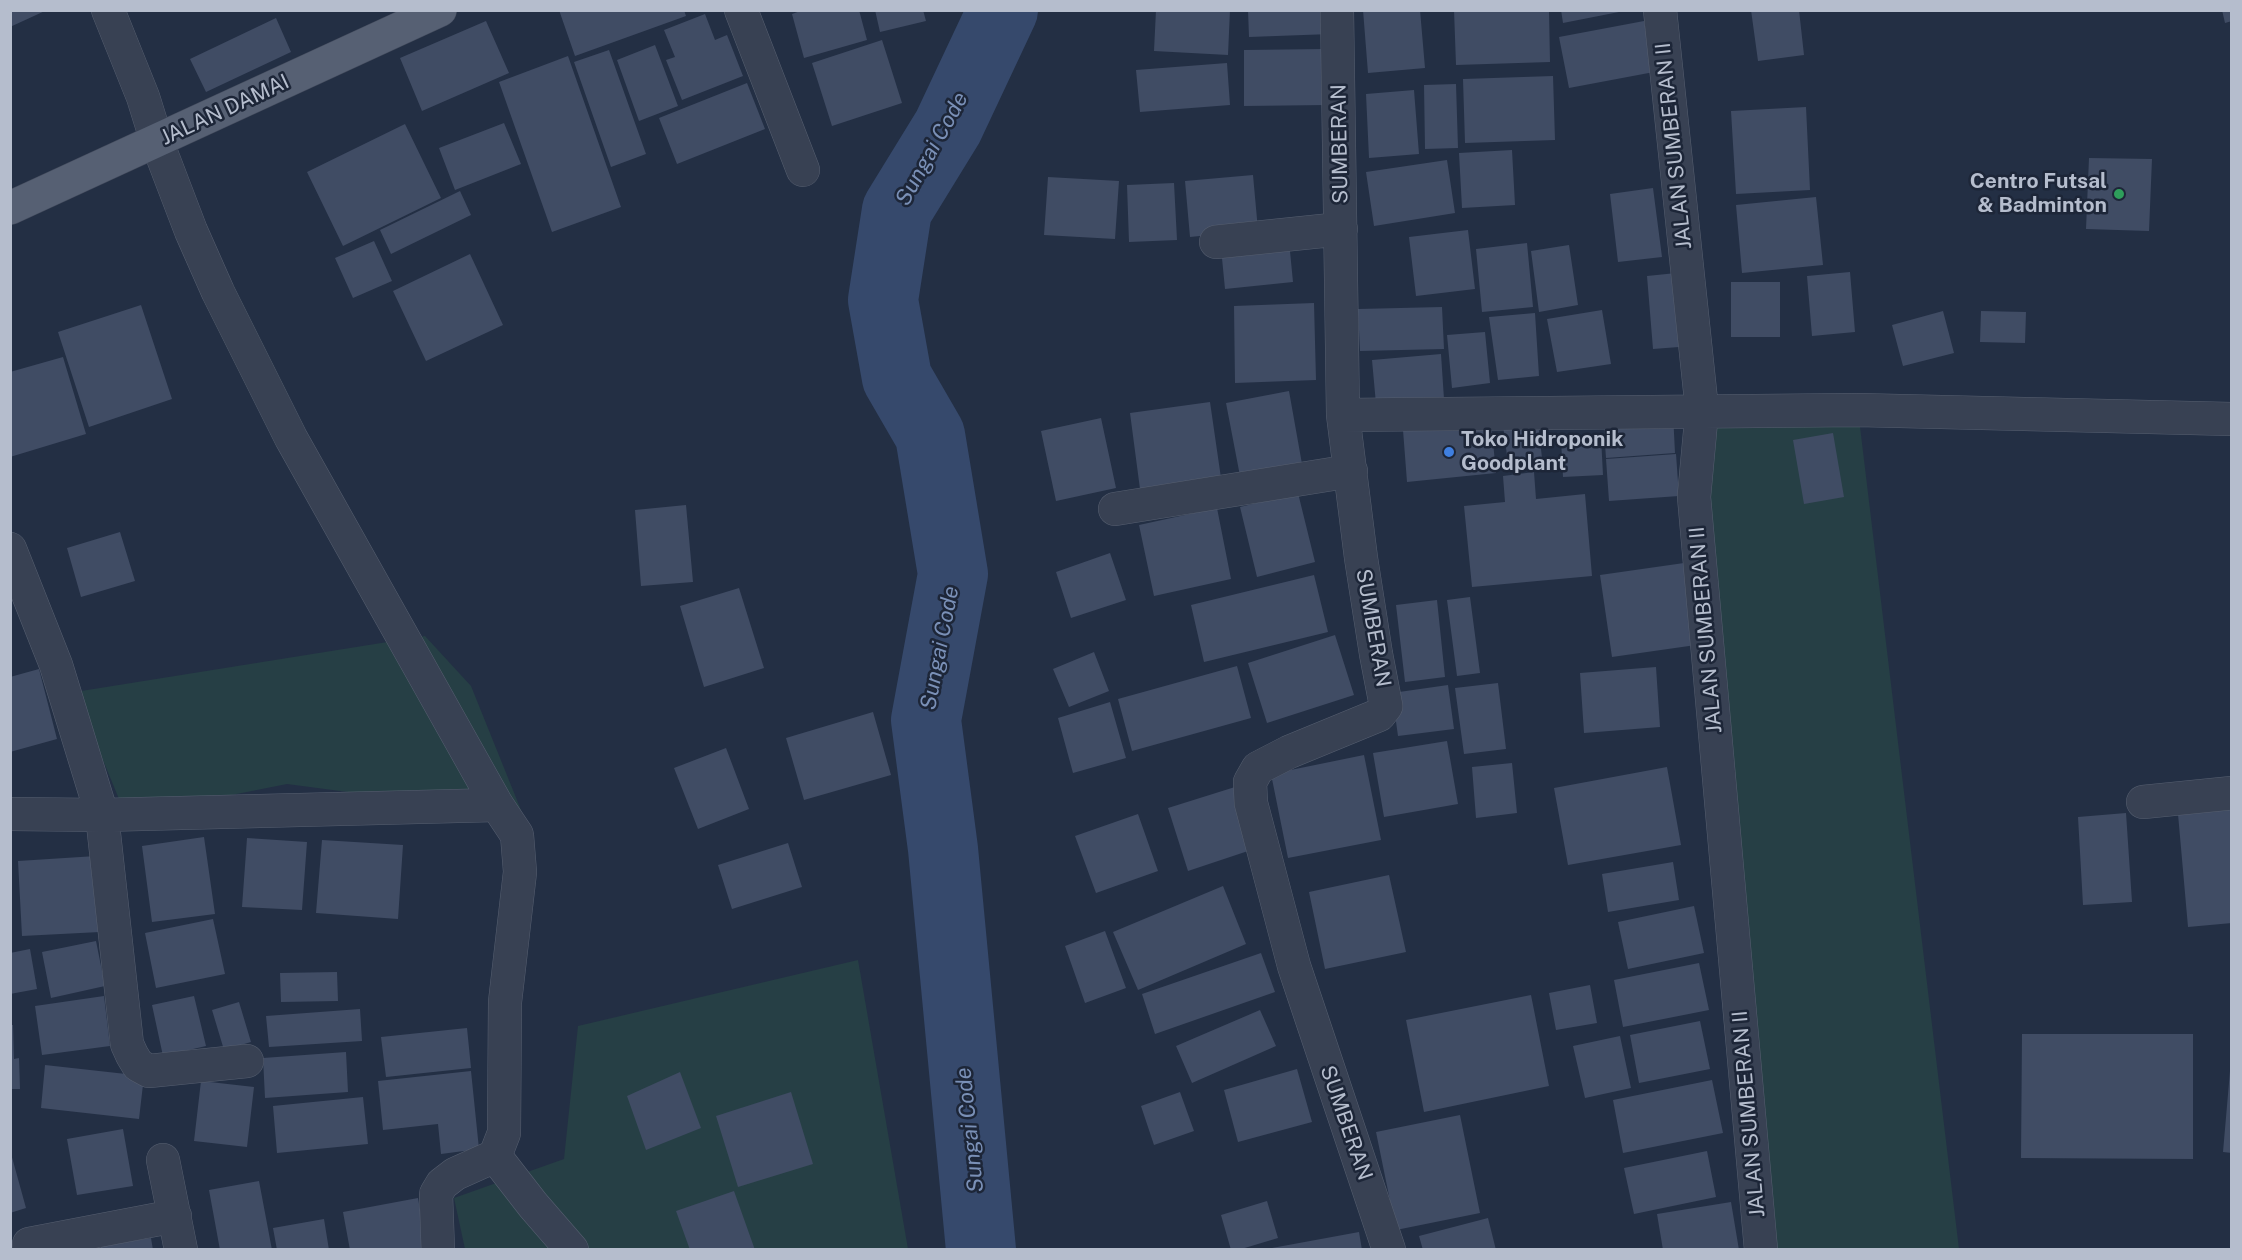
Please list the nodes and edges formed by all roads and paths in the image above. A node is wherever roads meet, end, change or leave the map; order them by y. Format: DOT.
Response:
graph roads {
  1 [pos="108,10"];
  2 [pos="440,10"];
  3 [pos="741,10"];
  4 [pos="1338,10"];
  5 [pos="1660,10"];
  6 [pos="157,142"];
  7 [pos="803,170"];
  8 [pos="10,208"];
  9 [pos="1341,229"];
  10 [pos="1216,242"];
  11 [pos="1702,411"];
  12 [pos="1343,415"];
  13 [pos="2232,419"];
  14 [pos="1351,471"];
  15 [pos="1115,508"];
  16 [pos="10,549"];
  17 [pos="2232,793"];
  18 [pos="2143,802"];
  19 [pos="497,805"];
  20 [pos="10,814"];
  21 [pos="102,815"];
  22 [pos="247,1061"];
  23 [pos="495,1156"];
  24 [pos="163,1160"];
  25 [pos="175,1216"];
  26 [pos="29,1244"];
  27 [pos="181,1250"];
  28 [pos="438,1250"];
  29 [pos="572,1250"];
  30 [pos="1389,1250"];
  31 [pos="1761,1250"];
  1 -- 6 [label="street"];
  2 -- 6 [label="main road, JALAN DAMAI"];
  3 -- 7 [label="street"];
  4 -- 9 [label="street, SUMBERAN"];
  5 -- 11 [label="street, JALAN SUMBERAN II"];
  6 -- 8 [label="main road, JALAN DAMAI"];
  6 -- 19 [label="street"];
  9 -- 10 [label="street"];
  9 -- 12 [label="street, SUMBERAN"];
  11 -- 12 [label="street"];
  11 -- 13 [label="street"];
  11 -- 31 [label="street, JALAN SUMBERAN II"];
  12 -- 14 [label="street, SUMBERAN"];
  14 -- 15 [label="street"];
  14 -- 30 [label="street, SUMBERAN"];
  16 -- 21 [label="street"];
  17 -- 18 [label="street"];
  19 -- 21 [label="street"];
  19 -- 23 [label="street"];
  20 -- 21 [label="street"];
  21 -- 22 [label="street"];
  23 -- 28 [label="street"];
  23 -- 29 [label="street"];
  24 -- 25 [label="street"];
  25 -- 26 [label="street"];
  25 -- 27 [label="street"];
}
